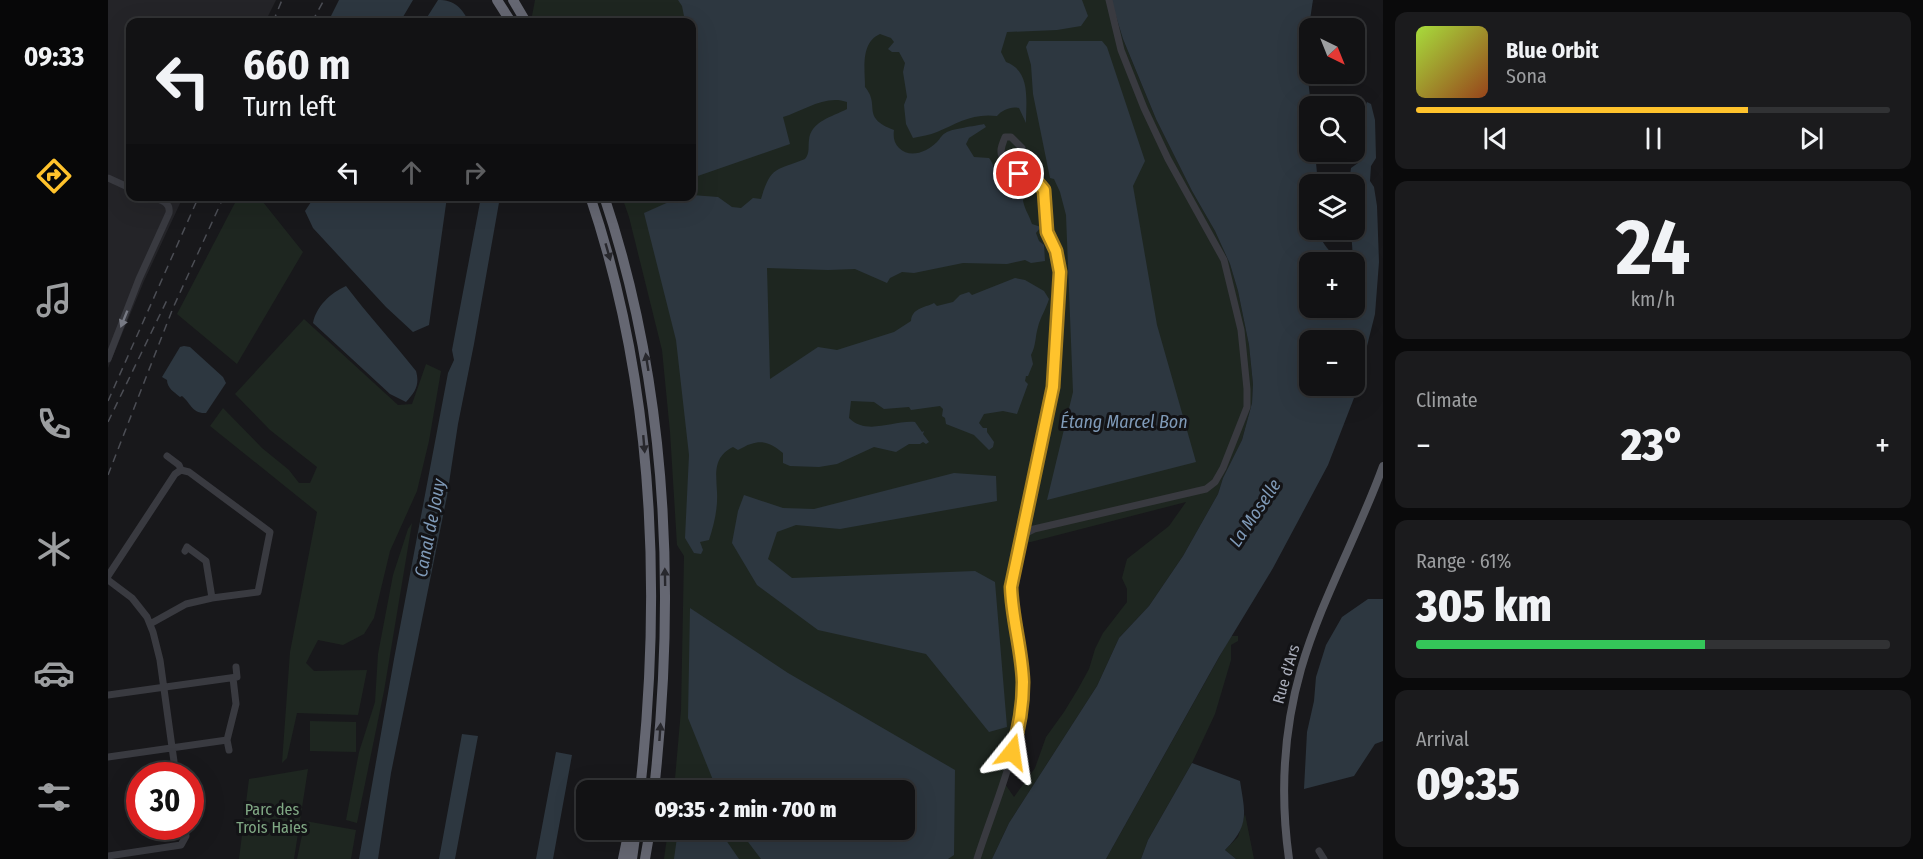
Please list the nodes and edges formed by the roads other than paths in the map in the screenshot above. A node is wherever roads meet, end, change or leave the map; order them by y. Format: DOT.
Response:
graph roads {
  1 [pos="497,0"];
  2 [pos="513,0"];
  3 [pos="1108,0"];
  4 [pos="508,18"];
  5 [pos="524,18"];
  6 [pos="108,178"];
  7 [pos="1038,183"];
  8 [pos="126,186"];
  9 [pos="164,201"];
  10 [pos="592,201"];
  11 [pos="606,201"];
  12 [pos="108,359"];
  13 [pos="167,456"];
  14 [pos="1383,466"];
  15 [pos="181,470"];
  16 [pos="1022,535"];
  17 [pos="185,551"];
  18 [pos="108,578"];
  19 [pos="212,598"];
  20 [pos="150,624"];
  21 [pos="236,667"];
  22 [pos="233,678"];
  23 [pos="164,687"];
  24 [pos="108,695"];
  25 [pos="227,740"];
  26 [pos="645,743"];
  27 [pos="172,748"];
  28 [pos="229,750"];
  29 [pos="108,757"];
  30 [pos="174,762"];
  31 [pos="637,780"];
  32 [pos="641,780"];
  33 [pos="655,780"];
  34 [pos="184,840"];
  35 [pos="627,840"];
  36 [pos="635,840"];
  37 [pos="648,840"];
  38 [pos="650,840"];
  39 [pos="1319,851"];
  40 [pos="108,856"];
  41 [pos="623,859"];
  42 [pos="632,859"];
  43 [pos="645,859"];
  44 [pos="652,859"];
  45 [pos="977,859"];
  46 [pos="1289,859"];
  47 [pos="1324,859"];
  1 -- 4 [label="highway"];
  2 -- 5 [label="highway"];
  3 -- 16 [label="street"];
  6 -- 8 [label="street"];
  7 -- 7 [label="street"];
  7 -- 16 [label="street"];
  9 -- 12 [label="street, one-way"];
  10 -- 26 [label="highway, one-way"];
  33 -- 11 [label="highway, one-way"];
  13 -- 15 [label="street"];
  14 -- 46 [label="main road, Rue d'Ars"];
  15 -- 18 [label="street"];
  15 -- 19 [label="street"];
  16 -- 45 [label="street"];
  17 -- 19 [label="street"];
  18 -- 20 [label="street"];
  19 -- 20 [label="street"];
  20 -- 23 [label="street"];
  21 -- 22 [label="street"];
  22 -- 23 [label="street"];
  22 -- 25 [label="street"];
  23 -- 24 [label="street"];
  23 -- 27 [label="street"];
  25 -- 27 [label="street"];
  25 -- 28 [label="street"];
  26 -- 31 [label="highway"];
  26 -- 32 [label="highway"];
  27 -- 29 [label="street"];
  27 -- 30 [label="street"];
  34 -- 40 [label="street"];
  35 -- 41 [label="highway"];
  36 -- 42 [label="highway"];
  37 -- 43 [label="highway"];
  38 -- 44 [label="highway"];
  39 -- 47 [label="street"];
}
